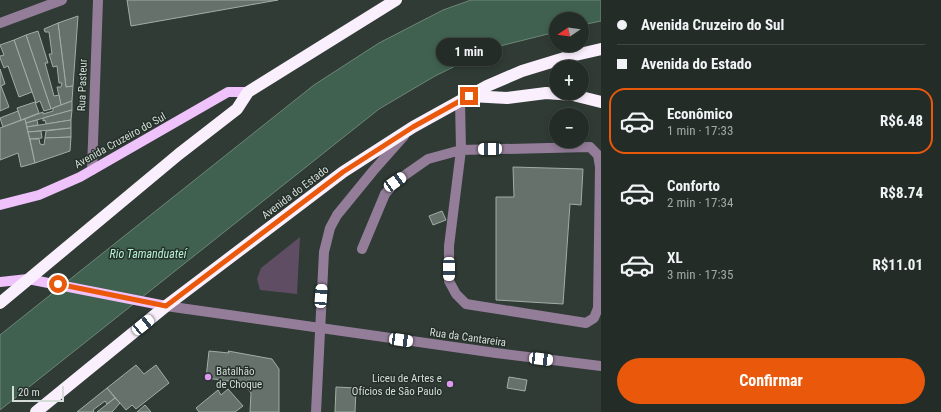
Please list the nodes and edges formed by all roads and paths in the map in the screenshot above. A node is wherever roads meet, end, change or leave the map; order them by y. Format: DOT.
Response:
graph roads {
  1 [pos="62,0"];
  2 [pos="98,0"];
  3 [pos="396,0"];
  4 [pos="0,23"];
  5 [pos="601,49"];
  6 [pos="248,92"];
  7 [pos="465,99"];
  8 [pos="601,102"];
  9 [pos="413,127"];
  10 [pos="461,150"];
  11 [pos="92,170"];
  12 [pos="0,205"];
  13 [pos="362,249"];
  14 [pos="28,279"];
  15 [pos="0,282"];
  16 [pos="0,303"];
  17 [pos="166,306"];
  18 [pos="319,328"];
  19 [pos="601,366"];
  20 [pos="43,410"];
  21 [pos="316,412"];
  1 -- 4 [label="street"];
  2 -- 11 [label="street, Rua Pasteur"];
  3 -- 6 [label="highway"];
  5 -- 7 [label="highway, Avenida do Estado"];
  6 -- 11 [label="main road, Avenida Cruzeiro do Sul"];
  6 -- 14 [label="highway"];
  7 -- 8 [label="highway"];
  7 -- 9 [label="highway, Avenida do Estado"];
  7 -- 10 [label="street"];
  9 -- 17 [label="highway, Avenida do Estado"];
  9 -- 18 [label="street"];
  10 -- 10 [label="street"];
  10 -- 13 [label="street"];
  11 -- 12 [label="main road, Avenida Cruzeiro do Sul"];
  14 -- 15 [label="main road"];
  14 -- 16 [label="highway"];
  14 -- 17 [label="main road"];
  17 -- 18 [label="street, Rua da Cantareira"];
  17 -- 20 [label="highway, Avenida do Estado"];
  18 -- 19 [label="street, Rua da Cantareira"];
  18 -- 21 [label="street"];
}
